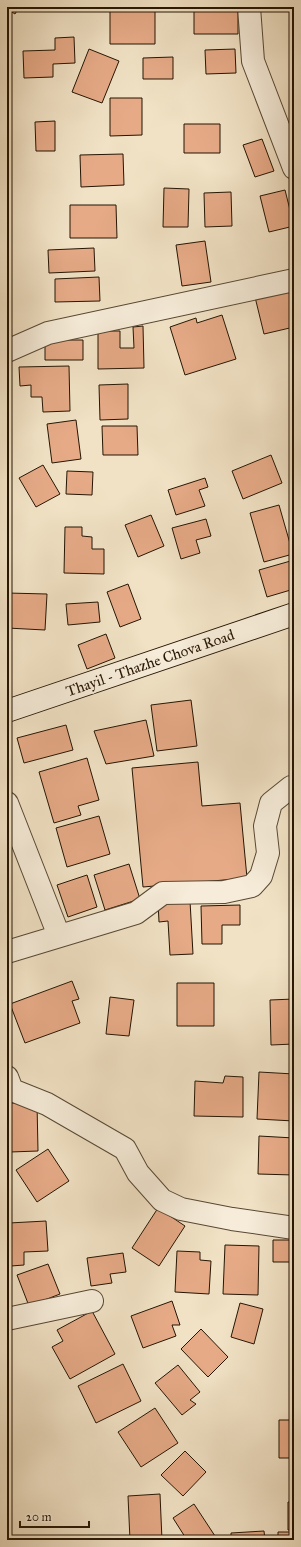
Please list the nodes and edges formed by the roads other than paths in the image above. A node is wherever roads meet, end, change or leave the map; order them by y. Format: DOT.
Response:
graph roads {
  1 [pos="249,7"];
  2 [pos="285,123"];
  3 [pos="294,168"];
  4 [pos="294,280"];
  5 [pos="7,351"];
  6 [pos="294,614"];
  7 [pos="7,711"];
  8 [pos="294,787"];
  9 [pos="7,803"];
  10 [pos="59,936"];
  11 [pos="7,952"];
  12 [pos="7,1077"];
  13 [pos="294,1228"];
  14 [pos="92,1301"];
  15 [pos="7,1319"];
  1 -- 2 [label="street"];
  2 -- 3 [label="street"];
  4 -- 5 [label="street"];
  6 -- 7 [label="street, Thayil - Thazhe Chova Road"];
  8 -- 10 [label="street"];
  9 -- 10 [label="street"];
  10 -- 11 [label="street"];
  12 -- 13 [label="street"];
  14 -- 15 [label="street"];
}
